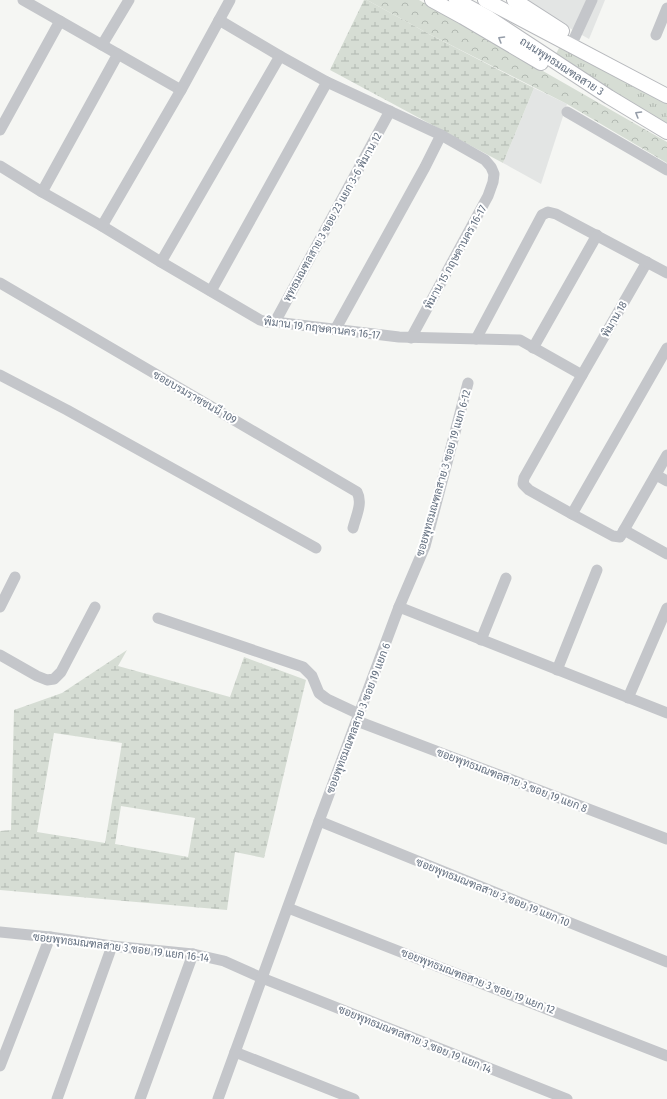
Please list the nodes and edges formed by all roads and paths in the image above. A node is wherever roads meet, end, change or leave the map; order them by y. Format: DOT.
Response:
graph roads {
  1 [pos="23,0"];
  2 [pos="129,0"];
  3 [pos="230,0"];
  4 [pos="432,0"];
  5 [pos="456,0"];
  6 [pos="514,0"];
  7 [pos="592,0"];
  8 [pos="490,8"];
  9 [pos="667,8"];
  10 [pos="219,20"];
  11 [pos="60,21"];
  12 [pos="656,35"];
  13 [pos="574,39"];
  14 [pos="102,45"];
  15 [pos="118,54"];
  16 [pos="280,56"];
  17 [pos="624,72"];
  18 [pos="327,82"];
  19 [pos="181,90"];
  20 [pos="667,96"];
  21 [pos="609,97"];
  22 [pos="390,112"];
  23 [pos="567,112"];
  24 [pos="0,130"];
  25 [pos="667,132"];
  26 [pos="440,135"];
  27 [pos="0,166"];
  28 [pos="667,170"];
  29 [pos="42,192"];
  30 [pos="102,226"];
  31 [pos="597,235"];
  32 [pos="161,262"];
  33 [pos="647,262"];
  34 [pos="667,273"];
  35 [pos="0,284"];
  36 [pos="211,291"];
  37 [pos="275,322"];
  38 [pos="335,330"];
  39 [pos="411,338"];
  40 [pos="476,339"];
  41 [pos="533,348"];
  42 [pos="667,348"];
  43 [pos="0,375"];
  44 [pos="582,375"];
  45 [pos="468,383"];
  46 [pos="667,455"];
  47 [pos="656,475"];
  48 [pos="667,481"];
  49 [pos="572,514"];
  50 [pos="353,528"];
  51 [pos="624,530"];
  52 [pos="316,548"];
  53 [pos="667,554"];
  54 [pos="597,570"];
  55 [pos="15,577"];
  56 [pos="506,578"];
  57 [pos="0,607"];
  58 [pos="95,607"];
  59 [pos="399,607"];
  60 [pos="667,608"];
  61 [pos="158,618"];
  62 [pos="481,640"];
  63 [pos="0,655"];
  64 [pos="556,670"];
  65 [pos="628,698"];
  66 [pos="667,713"];
  67 [pos="358,717"];
  68 [pos="319,821"];
  69 [pos="667,839"];
  70 [pos="288,908"];
  71 [pos="0,932"];
  72 [pos="50,937"];
  73 [pos="112,946"];
  74 [pos="193,954"];
  75 [pos="667,962"];
  76 [pos="262,978"];
  77 [pos="235,1052"];
  78 [pos="667,1056"];
  79 [pos="0,1066"];
  80 [pos="57,1099"];
  81 [pos="140,1099"];
  82 [pos="218,1099"];
  83 [pos="354,1099"];
  84 [pos="567,1099"];
  1 -- 11 [label="street"];
  2 -- 14 [label="street"];
  3 -- 10 [label="street"];
  21 -- 4 [label="main road, one-way"];
  5 -- 8 [label="main road, ถนนพุทธมณฑลสาย 3"];
  6 -- 13 [label="main road"];
  7 -- 13 [label="street"];
  8 -- 17 [label="main road, ถนนพุทธมณฑลสาย 3"];
  8 -- 21 [label="main road, ถนนพุทธมณฑลสาย 3"];
  9 -- 12 [label="street"];
  10 -- 16 [label="street"];
  10 -- 19 [label="street"];
  11 -- 14 [label="street"];
  11 -- 24 [label="street"];
  13 -- 17 [label="main road"];
  14 -- 15 [label="street"];
  15 -- 19 [label="street"];
  15 -- 29 [label="street"];
  16 -- 18 [label="street"];
  16 -- 32 [label="street"];
  17 -- 20 [label="main road, ถนนพุทธมณฑลสาย 3"];
  18 -- 22 [label="street"];
  18 -- 36 [label="street"];
  19 -- 30 [label="street"];
  25 -- 21 [label="main road, ถนนพุทธมณฑลสาย 3, one-way"];
  22 -- 26 [label="street"];
  22 -- 37 [label="street, พุทธมณฑลสาย 3 ซอย 23 แยก 3-6 พิมาน 12"];
  23 -- 28 [label="street"];
  26 -- 38 [label="street"];
  26 -- 39 [label="street, พิมาน 15 กฤษดานคร 16-17"];
  27 -- 29 [label="street, พิมาน 19 กฤษดานคร 16-17"];
  29 -- 30 [label="street, พิมาน 19 กฤษดานคร 16-17"];
  30 -- 32 [label="street, พิมาน 19 กฤษดานคร 16-17"];
  31 -- 33 [label="street"];
  31 -- 40 [label="street"];
  31 -- 41 [label="street"];
  32 -- 36 [label="street, พิมาน 19 กฤษดานคร 16-17"];
  33 -- 34 [label="street"];
  33 -- 44 [label="street, พิมาน 18"];
  35 -- 50 [label="street, ซอยบรมราชชนนี 109"];
  36 -- 37 [label="street, พิมาน 19 กฤษดานคร 16-17"];
  37 -- 38 [label="street, พิมาน 19 กฤษดานคร 16-17"];
  38 -- 39 [label="street, พิมาน 19 กฤษดานคร 16-17"];
  39 -- 40 [label="street, พิมาน 19 กฤษดานคร 16-17"];
  40 -- 41 [label="street, พิมาน 19 กฤษดานคร 16-17"];
  41 -- 44 [label="street, พิมาน 19 กฤษดานคร 16-17"];
  42 -- 49 [label="street"];
  43 -- 52 [label="street"];
  44 -- 49 [label="street, พิมาน 18"];
  45 -- 59 [label="street, ซอยพุทธมณฑลสาย 3 ซอย 19 แยก 6-12"];
  46 -- 47 [label="street"];
  47 -- 48 [label="street"];
  47 -- 51 [label="street"];
  49 -- 51 [label="street"];
  51 -- 53 [label="street"];
  54 -- 64 [label="street"];
  55 -- 57 [label="street"];
  56 -- 62 [label="street"];
  58 -- 63 [label="street"];
  59 -- 62 [label="street"];
  59 -- 67 [label="street, ซอยพุทธมณฑลสาย 3 ซอย 19 แยก 6"];
  60 -- 65 [label="street"];
  61 -- 67 [label="street, ซอยพุทธมณฑลสาย 3 ซอย 19 แยก 8"];
  62 -- 64 [label="street"];
  64 -- 65 [label="street"];
  65 -- 66 [label="street"];
  67 -- 68 [label="street, ซอยพุทธมณฑลสาย 3 ซอย 19 แยก 6"];
  67 -- 69 [label="street, ซอยพุทธมณฑลสาย 3 ซอย 19 แยก 8"];
  68 -- 70 [label="street, ซอยพุทธมณฑลสาย 3 ซอย 19 แยก 6"];
  68 -- 75 [label="street, ซอยพุทธมณฑลสาย 3 ซอย 19 แยก 10"];
  70 -- 76 [label="street, ซอยพุทธมณฑลสาย 3 ซอย 19 แยก 6"];
  70 -- 78 [label="street, ซอยพุทธมณฑลสาย 3 ซอย 19 แยก 12"];
  71 -- 72 [label="street, ซอยพุทธมณฑลสาย 3 ซอย 19 แยก 16-14"];
  72 -- 73 [label="street, ซอยพุทธมณฑลสาย 3 ซอย 19 แยก 16-14"];
  72 -- 79 [label="street"];
  73 -- 74 [label="street, ซอยพุทธมณฑลสาย 3 ซอย 19 แยก 16-14"];
  73 -- 80 [label="street"];
  74 -- 76 [label="street, ซอยพุทธมณฑลสาย 3 ซอย 19 แยก 16-14"];
  74 -- 81 [label="street"];
  76 -- 77 [label="street, ซอยพุทธมณฑลสาย 3 ซอย 19 แยก 6"];
  76 -- 84 [label="street, ซอยพุทธมณฑลสาย 3 ซอย 19 แยก 14"];
  77 -- 82 [label="street, ซอยพุทธมณฑลสาย 3 ซอย 19 แยก 6"];
  77 -- 83 [label="street"];
}
